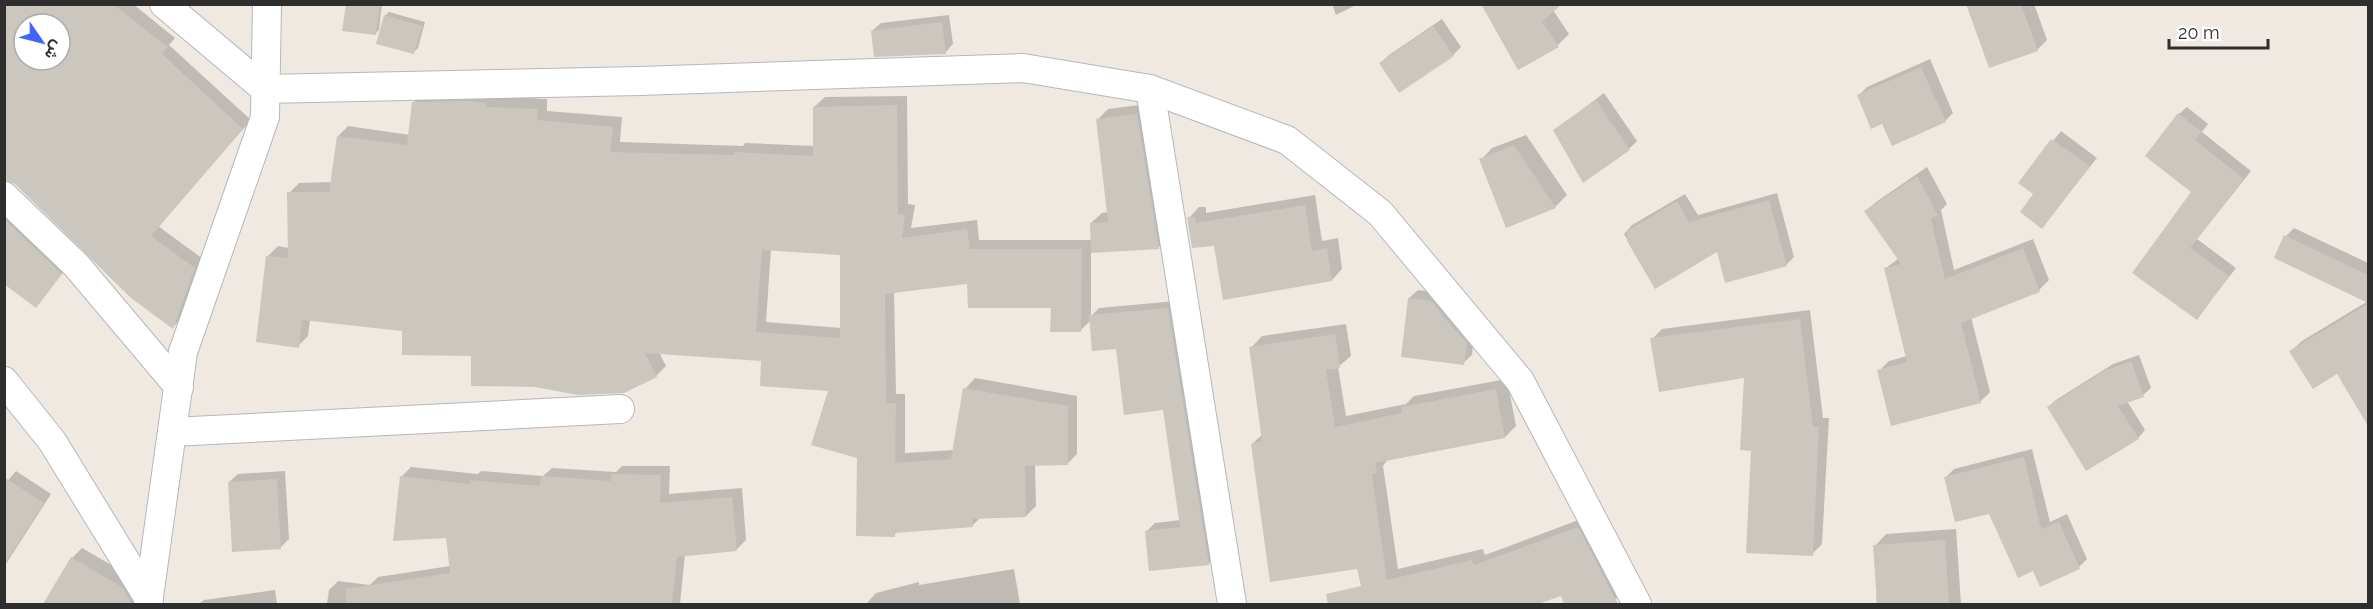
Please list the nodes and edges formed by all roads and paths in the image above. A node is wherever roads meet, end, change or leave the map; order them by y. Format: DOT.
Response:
graph roads {
  1 [pos="164,4"];
  2 [pos="267,4"];
  3 [pos="1150,88"];
  4 [pos="265,89"];
  5 [pos="4,196"];
  6 [pos="5,384"];
  7 [pos="179,387"];
  8 [pos="620,410"];
  9 [pos="172,432"];
  10 [pos="149,602"];
  11 [pos="1232,604"];
  12 [pos="1637,604"];
  1 -- 4 [label="street"];
  2 -- 4 [label="street"];
  3 -- 4 [label="street"];
  3 -- 11 [label="street"];
  3 -- 12 [label="street"];
  4 -- 7 [label="street"];
  5 -- 7 [label="street"];
  6 -- 10 [label="street"];
  7 -- 9 [label="street"];
  8 -- 9 [label="street"];
  9 -- 10 [label="street"];
}
